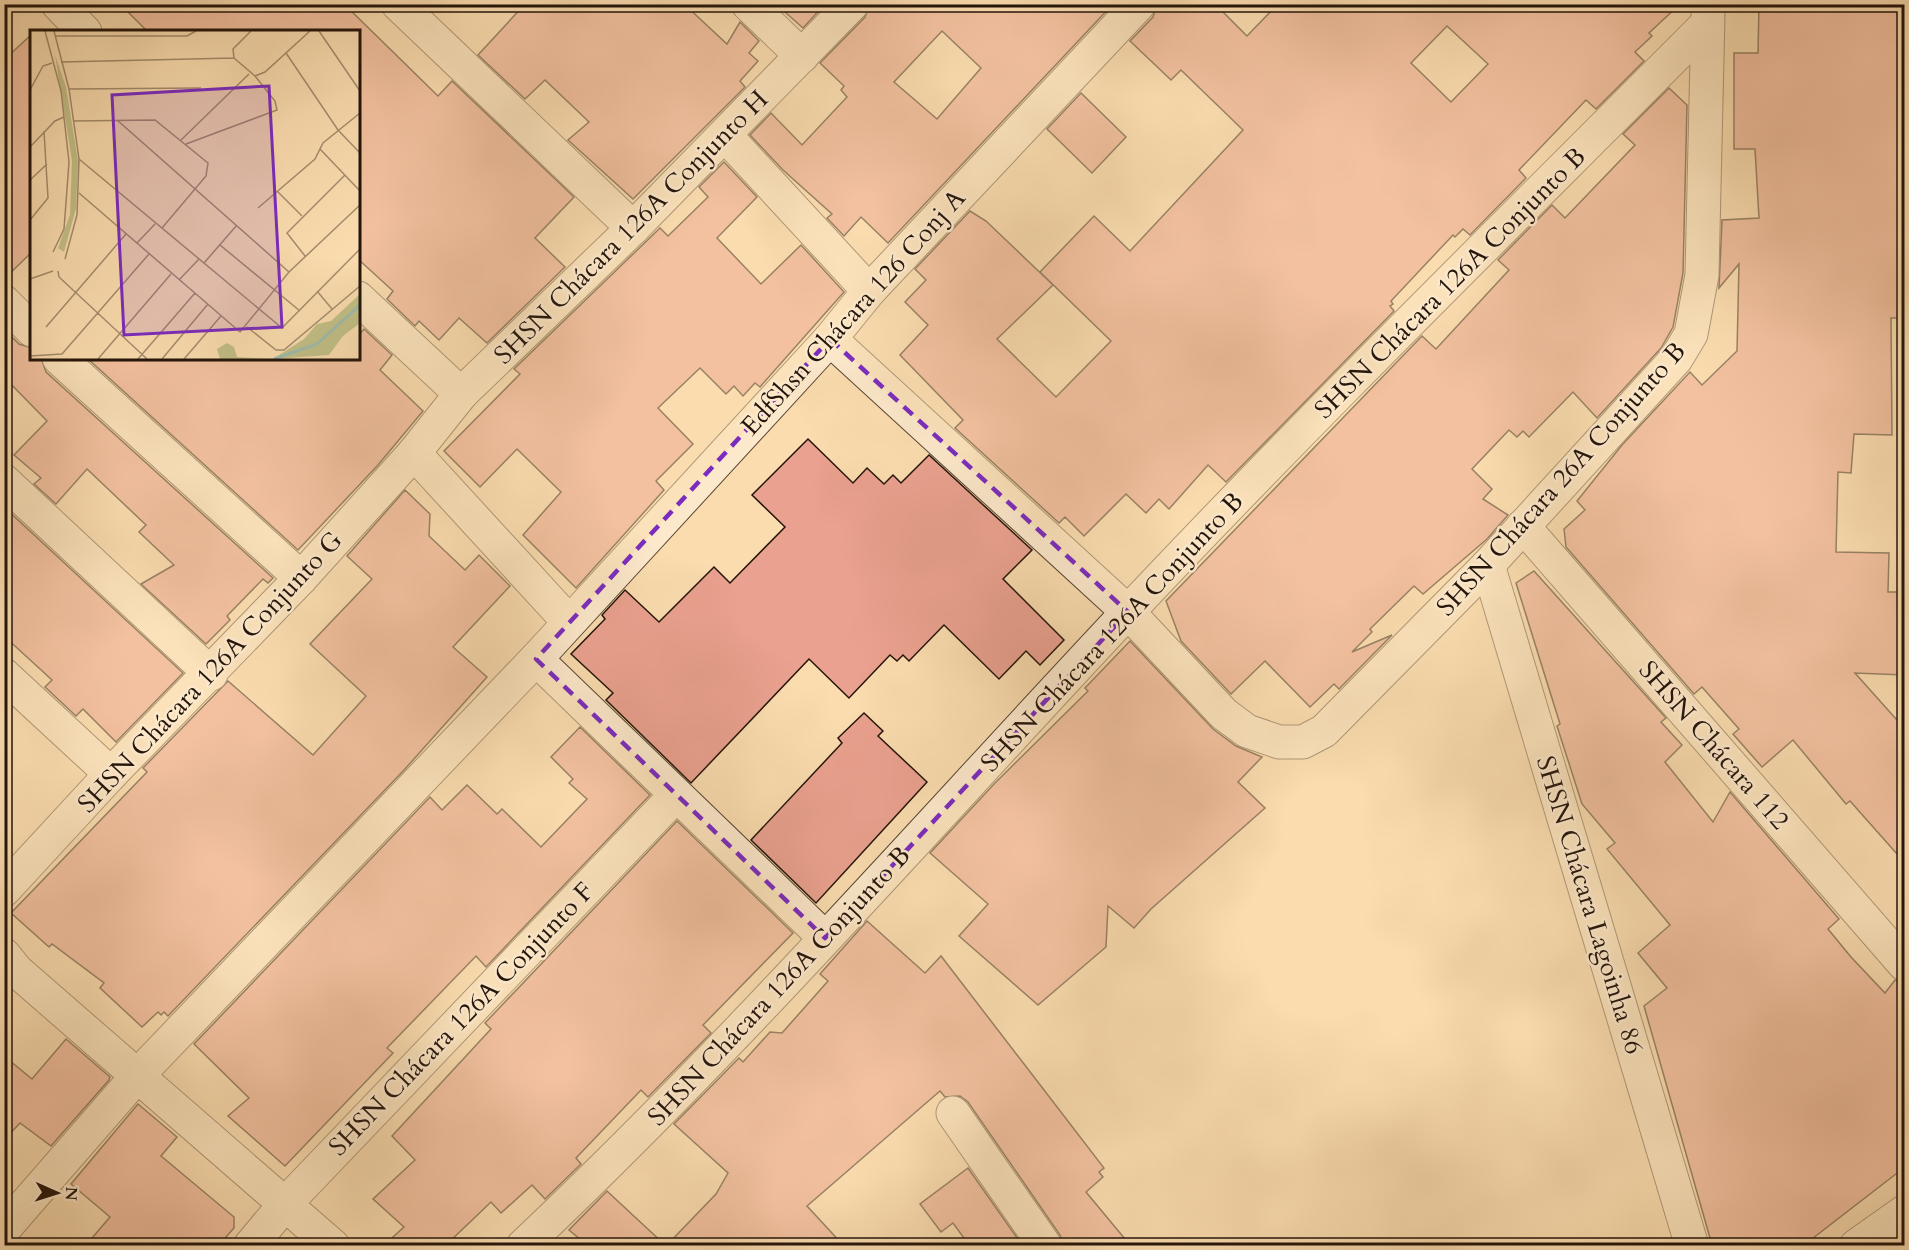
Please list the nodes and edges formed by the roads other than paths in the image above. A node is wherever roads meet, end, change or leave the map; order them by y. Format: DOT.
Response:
graph roads {
  1 [pos="58,4"];
  2 [pos="398,4"];
  3 [pos="748,4"];
  4 [pos="852,4"];
  5 [pos="1139,4"];
  6 [pos="1708,14"];
  7 [pos="83,30"];
  8 [pos="802,56"];
  9 [pos="725,135"];
  10 [pos="633,228"];
  11 [pos="869,291"];
  12 [pos="360,300"];
  13 [pos="4,302"];
  14 [pos="30,328"];
  15 [pos="830,339"];
  16 [pos="61,360"];
  17 [pos="461,394"];
  18 [pos="414,453"];
  19 [pos="4,482"];
  20 [pos="1523,526"];
  21 [pos="1488,565"];
  22 [pos="301,578"];
  23 [pos="1128,612"];
  24 [pos="569,622"];
  25 [pos="536,658"];
  26 [pos="211,674"];
  27 [pos="4,675"];
  28 [pos="111,774"];
  29 [pos="676,795"];
  30 [pos="4,890"];
  31 [pos="825,938"];
  32 [pos="1905,964"];
  33 [pos="9,971"];
  34 [pos="138,1075"];
  35 [pos="953,1113"];
  36 [pos="286,1203"];
  37 [pos="1905,1212"];
  38 [pos="4,1228"];
  39 [pos="250,1245"];
  40 [pos="333,1245"];
  41 [pos="523,1245"];
  42 [pos="1046,1245"];
  43 [pos="1692,1245"];
  44 [pos="1856,1245"];
  1 -- 7 [label="street"];
  2 -- 10 [label="street"];
  3 -- 8 [label="street"];
  4 -- 8 [label="street, SHSN Chácara 126A Conjunto H"];
  5 -- 11 [label="street, EdfShsn Chácara 126 Conj A"];
  6 -- 20 [label="street, SHSN Chácara 26A Conjunto B"];
  6 -- 23 [label="street, SHSN Chácara 126A Conjunto B"];
  8 -- 9 [label="street, SHSN Chácara 126A Conjunto H"];
  9 -- 10 [label="street, SHSN Chácara 126A Conjunto H"];
  9 -- 11 [label="street"];
  10 -- 17 [label="street, SHSN Chácara 126A Conjunto H"];
  11 -- 15 [label="street, EdfShsn Chácara 126 Conj A"];
  12 -- 17 [label="street"];
  13 -- 14 [label="street"];
  15 -- 23 [label="street"];
  15 -- 24 [label="street, EdfShsn Chácara 126 Conj A"];
  16 -- 22 [label="street"];
  17 -- 18 [label="street, SHSN Chácara 126A Conjunto H"];
  18 -- 22 [label="street, SHSN Chácara 126A Conjunto G"];
  18 -- 24 [label="street"];
  19 -- 26 [label="street"];
  20 -- 21 [label="street, SHSN Chácara 26A Conjunto B"];
  20 -- 32 [label="street, SHSN Chácara 112"];
  21 -- 23 [label="street, SHSN Chácara 26A Conjunto B"];
  21 -- 43 [label="street, SHSN Chácara Lagoinha 86"];
  22 -- 26 [label="street, SHSN Chácara 126A Conjunto G"];
  23 -- 31 [label="street, SHSN Chácara 126A Conjunto B"];
  24 -- 25 [label="street, EdfShsn Chácara 126 Conj A"];
  25 -- 29 [label="street"];
  25 -- 34 [label="street"];
  26 -- 28 [label="street, SHSN Chácara 126A Conjunto G"];
  27 -- 28 [label="street"];
  28 -- 30 [label="street, SHSN Chácara 126A Conjunto G"];
  29 -- 31 [label="street"];
  29 -- 36 [label="street, SHSN Chácara 126A Conjunto F"];
  31 -- 41 [label="street, SHSN Chácara 126A Conjunto B"];
  33 -- 34 [label="street"];
  34 -- 36 [label="street"];
  34 -- 38 [label="street"];
  35 -- 42 [label="street"];
  36 -- 39 [label="street, SHSN Chácara 126A Conjunto F"];
  36 -- 40 [label="street"];
  37 -- 44 [label="street"];
}
